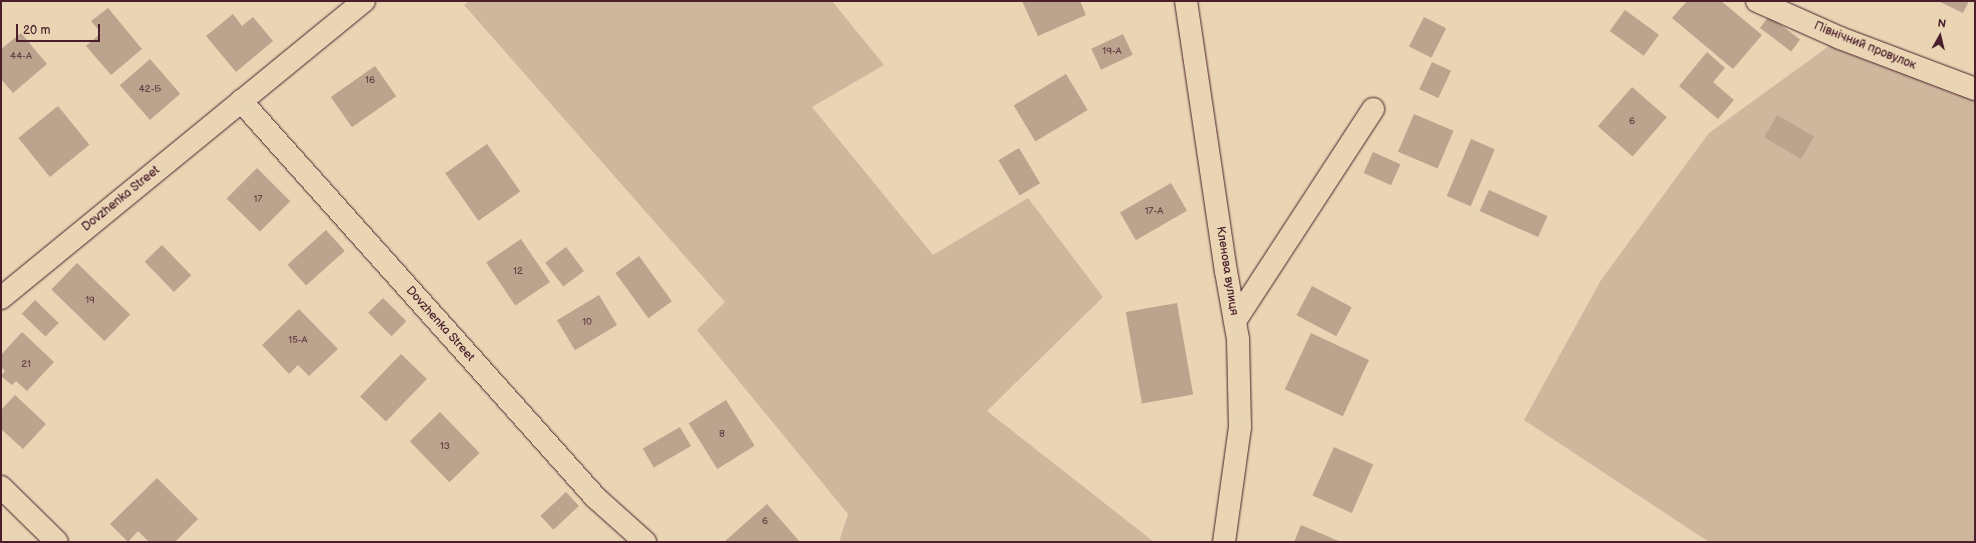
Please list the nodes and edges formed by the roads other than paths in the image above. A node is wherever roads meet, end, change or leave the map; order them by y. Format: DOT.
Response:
graph roads {
  1 [pos="364,1"];
  2 [pos="1186,1"];
  3 [pos="1757,1"];
  4 [pos="1975,89"];
  5 [pos="241,101"];
  6 [pos="1373,109"];
  7 [pos="1,298"];
  8 [pos="1235,321"];
  9 [pos="1,487"];
  10 [pos="57,542"];
  11 [pos="644,542"];
  12 [pos="1224,542"];
  1 -- 5 [label="street, Dovzhenka Street"];
  2 -- 8 [label="street, Кленова вулиця"];
  3 -- 4 [label="street, Північний провулок"];
  5 -- 7 [label="street, Dovzhenka Street"];
  5 -- 11 [label="street, Dovzhenka Street"];
  6 -- 8 [label="street"];
  8 -- 12 [label="street, Кленова вулиця"];
  9 -- 10 [label="street"];
}
